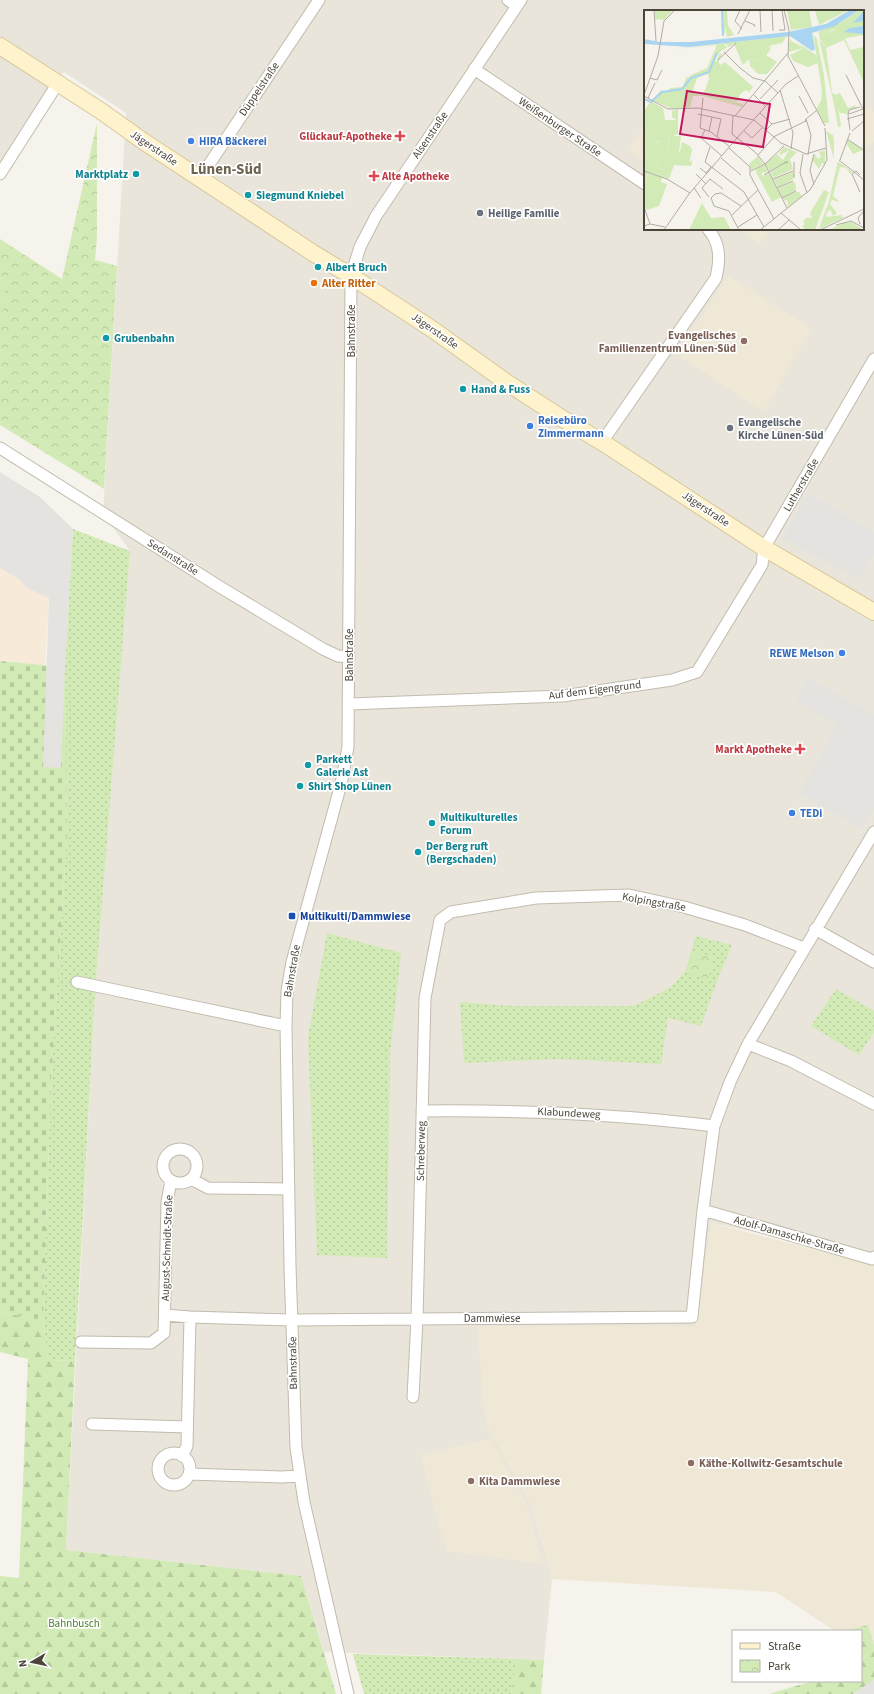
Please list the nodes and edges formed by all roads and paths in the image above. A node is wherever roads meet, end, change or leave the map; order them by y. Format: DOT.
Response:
graph roads {
  1 [pos="319,0"];
  2 [pos="516,2"];
  3 [pos="0,46"];
  4 [pos="474,69"];
  5 [pos="58,84"];
  6 [pos="0,174"];
  7 [pos="200,178"];
  8 [pos="644,183"];
  9 [pos="709,230"];
  10 [pos="352,276"];
  11 [pos="874,359"];
  12 [pos="602,442"];
  13 [pos="0,448"];
  14 [pos="764,548"];
  15 [pos="874,612"];
  16 [pos="349,657"];
  17 [pos="349,704"];
  18 [pos="874,832"];
  19 [pos="451,912"];
  20 [pos="816,929"];
  21 [pos="804,948"];
  22 [pos="874,962"];
  23 [pos="77,982"];
  24 [pos="286,1026"];
  25 [pos="748,1044"];
  26 [pos="874,1104"];
  27 [pos="422,1111"];
  28 [pos="714,1126"];
  29 [pos="191,1179"];
  30 [pos="171,1181"];
  31 [pos="289,1189"];
  32 [pos="703,1210"];
  33 [pos="874,1257"];
  34 [pos="165,1315"];
  35 [pos="190,1317"];
  36 [pos="417,1319"];
  37 [pos="292,1320"];
  38 [pos="82,1342"];
  39 [pos="413,1397"];
  40 [pos="92,1424"];
  41 [pos="187,1427"];
  42 [pos="182,1456"];
  43 [pos="189,1474"];
  44 [pos="300,1476"];
  45 [pos="348,1694"];
  1 -- 7 [label="street, Düppelstraße"];
  2 -- 4 [label="street, Alsenstraße"];
  3 -- 5 [label="street, Jägerstraße"];
  4 -- 8 [label="street, Weißenburger Straße"];
  4 -- 10 [label="street, Alsenstraße"];
  5 -- 6 [label="street"];
  5 -- 7 [label="street, Jägerstraße"];
  7 -- 10 [label="street, Jägerstraße"];
  9 -- 12 [label="street"];
  10 -- 12 [label="street, Jägerstraße"];
  10 -- 16 [label="street, Bahnstraße"];
  11 -- 14 [label="street, Lutherstraße"];
  12 -- 14 [label="street, Jägerstraße"];
  13 -- 16 [label="street, Sedanstraße"];
  14 -- 15 [label="street, Jägerstraße"];
  14 -- 17 [label="street, Auf dem Eigengrund"];
  16 -- 17 [label="street, Bahnstraße"];
  17 -- 24 [label="street, Bahnstraße"];
  18 -- 20 [label="street"];
  19 -- 21 [label="street, Kolpingstraße"];
  19 -- 27 [label="street, Schreberweg"];
  20 -- 21 [label="street"];
  20 -- 22 [label="street"];
  21 -- 25 [label="street"];
  23 -- 24 [label="street"];
  24 -- 31 [label="street, Bahnstraße"];
  25 -- 26 [label="street"];
  25 -- 28 [label="street"];
  27 -- 28 [label="street, Klabundeweg"];
  27 -- 36 [label="street, Schreberweg"];
  28 -- 32 [label="street"];
  29 -- 30 [label="street, August-Schmidt-Straße"];
  29 -- 30 [label="street, August-Schmidt-Straße"];
  29 -- 31 [label="street"];
  30 -- 34 [label="street, August-Schmidt-Straße"];
  31 -- 37 [label="street, Bahnstraße"];
  32 -- 33 [label="street, Adolf-Damaschke-Straße"];
  32 -- 36 [label="street, Dammwiese"];
  34 -- 35 [label="street, August-Schmidt-Straße"];
  34 -- 38 [label="street, August-Schmidt-Straße"];
  35 -- 37 [label="street, August-Schmidt-Straße"];
  35 -- 41 [label="street"];
  36 -- 37 [label="street, Dammwiese"];
  36 -- 39 [label="street, Schreberweg"];
  37 -- 44 [label="street, Bahnstraße"];
  40 -- 41 [label="street"];
  41 -- 42 [label="street"];
  42 -- 43 [label="street"];
  42 -- 43 [label="street"];
  43 -- 44 [label="street"];
  44 -- 45 [label="street, Bahnstraße"];
}
